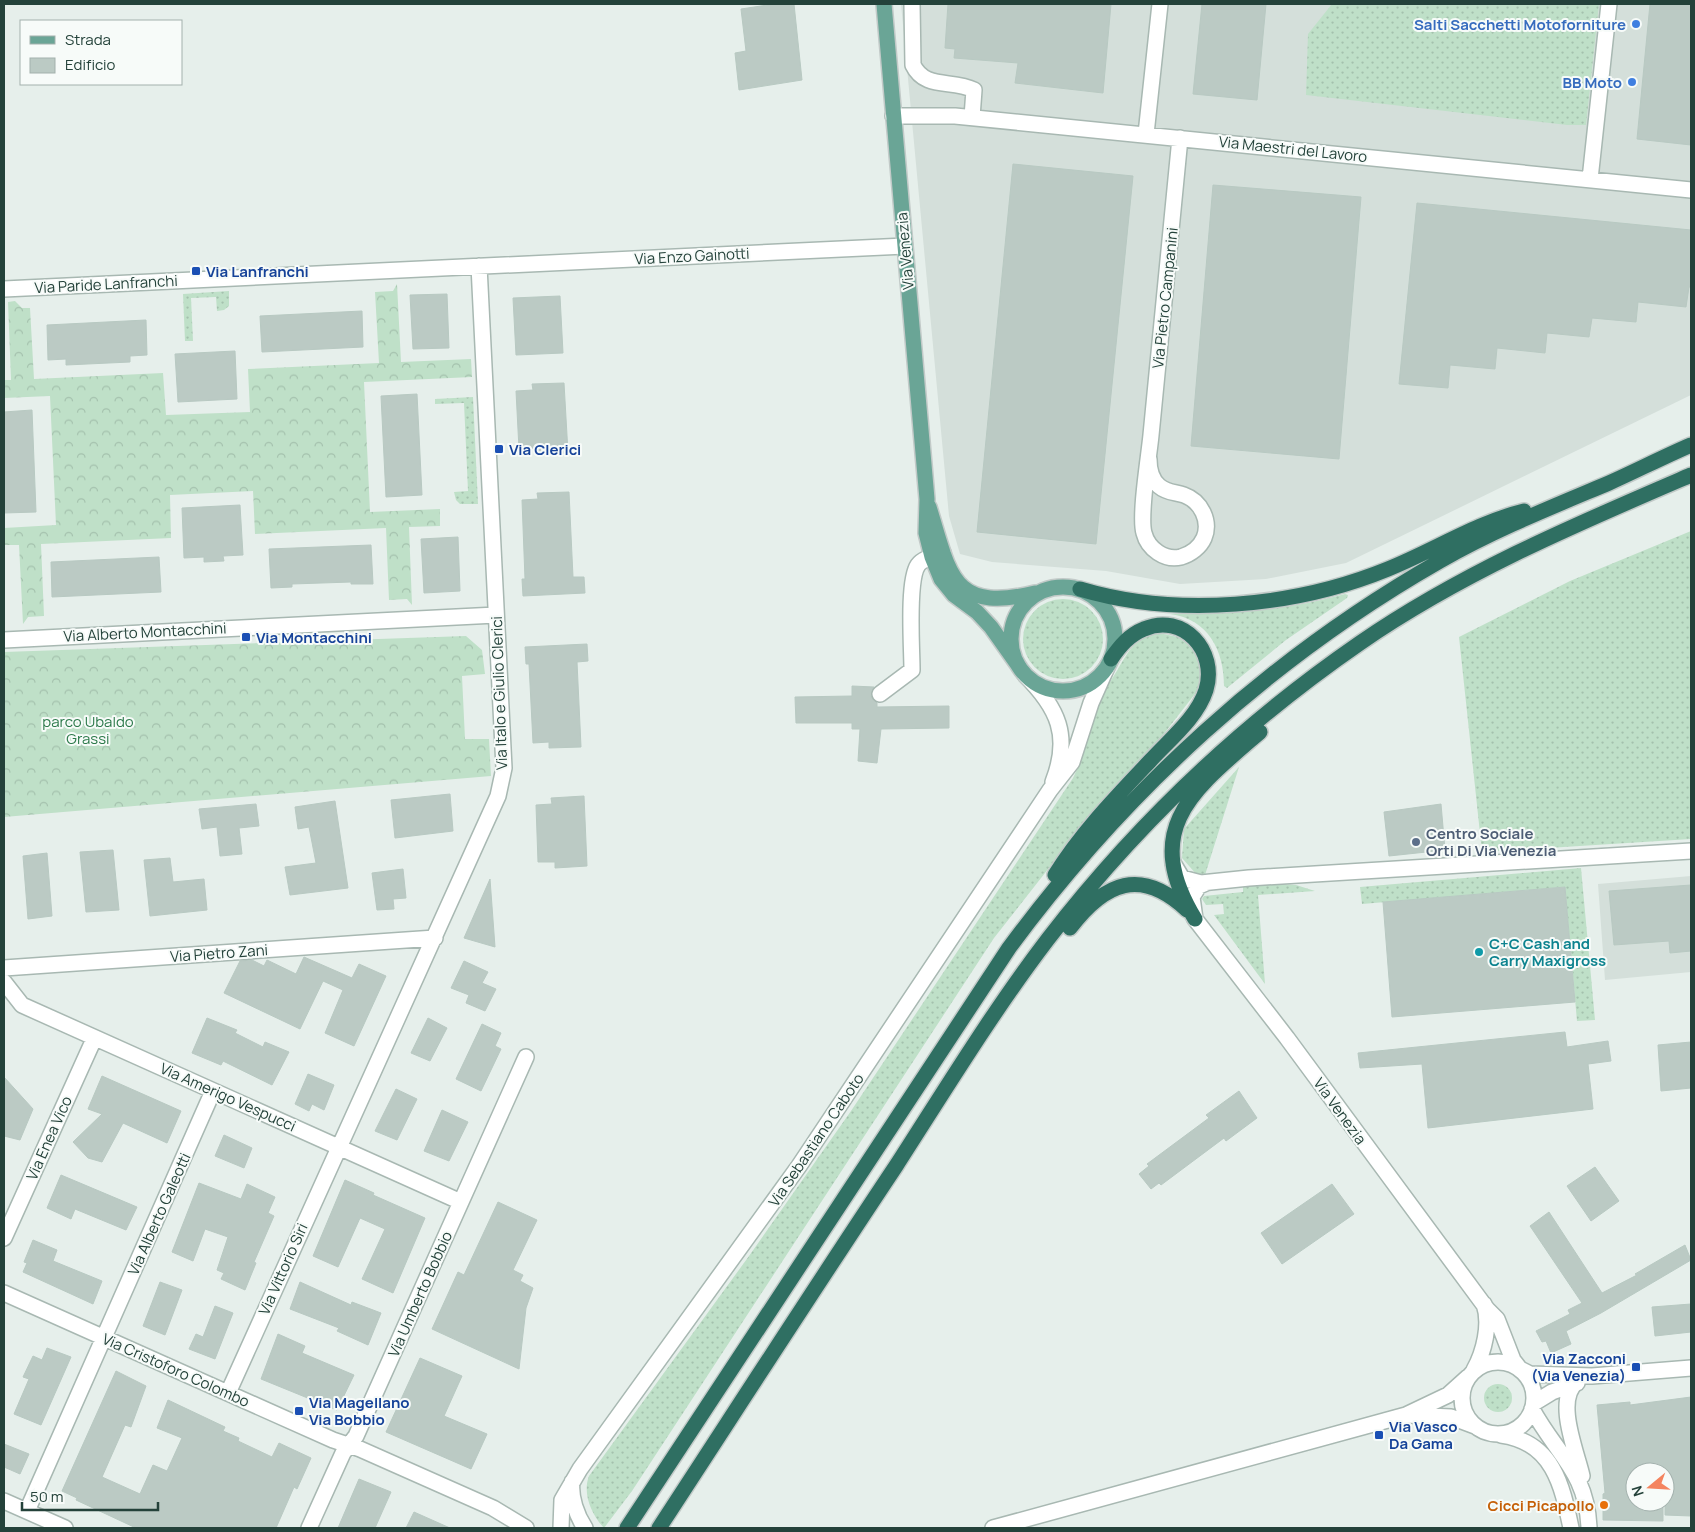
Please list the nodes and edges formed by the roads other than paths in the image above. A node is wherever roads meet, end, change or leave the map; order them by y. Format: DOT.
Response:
graph roads {
  1 [pos="884,4"];
  2 [pos="912,4"];
  3 [pos="1160,4"];
  4 [pos="1610,4"];
  5 [pos="893,116"];
  6 [pos="972,117"];
  7 [pos="1146,134"];
  8 [pos="1180,138"];
  9 [pos="1590,179"];
  10 [pos="1691,190"];
  11 [pos="905,246"];
  12 [pos="479,266"];
  13 [pos="4,288"];
  14 [pos="1691,444"];
  15 [pos="1149,459"];
  16 [pos="1691,475"];
  17 [pos="1580,494"];
  18 [pos="937,555"];
  19 [pos="1046,589"];
  20 [pos="1080,589"];
  21 [pos="496,615"];
  22 [pos="4,640"];
  23 [pos="1347,652"];
  24 [pos="1109,663"];
  25 [pos="1023,672"];
  26 [pos="880,694"];
  27 [pos="1050,790"];
  28 [pos="1691,852"];
  29 [pos="1172,860"];
  30 [pos="1206,883"];
  31 [pos="1195,919"];
  32 [pos="1028,922"];
  33 [pos="435,938"];
  34 [pos="4,968"];
  35 [pos="4,982"];
  36 [pos="94,1039"];
  37 [pos="979,1039"];
  38 [pos="526,1057"];
  39 [pos="213,1090"];
  40 [pos="338,1146"];
  41 [pos="461,1202"];
  42 [pos="4,1238"];
  43 [pos="4,1293"];
  44 [pos="1484,1304"];
  45 [pos="105,1338"];
  46 [pos="1691,1368"];
  47 [pos="1520,1369"];
  48 [pos="1471,1374"];
  49 [pos="1592,1376"];
  50 [pos="1577,1382"];
  51 [pos="228,1393"];
  52 [pos="1533,1406"];
  53 [pos="1406,1415"];
  54 [pos="1480,1430"];
  55 [pos="1497,1434"];
  56 [pos="348,1445"];
  57 [pos="1538,1451"];
  58 [pos="572,1482"];
  59 [pos="4,1501"];
  60 [pos="1587,1502"];
  61 [pos="27,1511"];
  62 [pos="65,1528"];
  63 [pos="309,1528"];
  64 [pos="526,1528"];
  65 [pos="561,1528"];
  66 [pos="585,1528"];
  67 [pos="627,1528"];
  68 [pos="659,1528"];
  69 [pos="993,1528"];
  70 [pos="1571,1528"];
  71 [pos="1582,1528"];
  72 [pos="1589,1528"];
  1 -- 5 [label="main road, Via Venezia"];
  2 -- 6 [label="street"];
  3 -- 7 [label="street"];
  4 -- 9 [label="street"];
  5 -- 6 [label="street, Via Maestri del Lavoro"];
  5 -- 11 [label="main road, Via Venezia"];
  6 -- 7 [label="street, Via Maestri del Lavoro"];
  7 -- 8 [label="street, Via Maestri del Lavoro"];
  8 -- 9 [label="street, Via Maestri del Lavoro"];
  8 -- 15 [label="street, Via Pietro Campanini"];
  9 -- 10 [label="street, Via Maestri del Lavoro"];
  11 -- 12 [label="street, Via Enzo Gainotti"];
  11 -- 18 [label="main road, Via Venezia"];
  12 -- 13 [label="street, Via Paride Lanfranchi"];
  12 -- 21 [label="street, Via Italo e Giulio Clerici"];
  14 -- 17 [label="highway"];
  15 -- 15 [label="street, Via Pietro Campanini"];
  16 -- 23 [label="highway"];
  17 -- 20 [label="highway"];
  17 -- 32 [label="highway"];
  18 -- 19 [label="main road, Via Venezia"];
  18 -- 25 [label="main road, Via Venezia"];
  18 -- 26 [label="street"];
  19 -- 20 [label="main road, Via Venezia"];
  19 -- 25 [label="main road"];
  20 -- 24 [label="main road"];
  21 -- 22 [label="street, Via Alberto Montacchini"];
  21 -- 33 [label="street, Via Italo e Giulio Clerici"];
  23 -- 29 [label="highway"];
  23 -- 37 [label="highway"];
  24 -- 25 [label="main road, Via Venezia"];
  24 -- 27 [label="street, Via Sebastiano Caboto"];
  24 -- 32 [label="highway"];
  25 -- 27 [label="street, Via Sebastiano Caboto"];
  27 -- 58 [label="street, Via Sebastiano Caboto"];
  28 -- 30 [label="street"];
  29 -- 30 [label="street"];
  29 -- 31 [label="highway"];
  30 -- 31 [label="street"];
  31 -- 37 [label="highway"];
  31 -- 44 [label="street, Via Venezia"];
  32 -- 67 [label="highway"];
  33 -- 34 [label="street, Via Pietro Zani"];
  33 -- 40 [label="street, Via Italo e Giulio Clerici"];
  35 -- 36 [label="street, Via Amerigo Vespucci"];
  36 -- 39 [label="street, Via Amerigo Vespucci"];
  36 -- 42 [label="street, Via Enea Vico"];
  37 -- 68 [label="highway"];
  38 -- 41 [label="street, Via Umberto Bobbio"];
  39 -- 40 [label="street, Via Amerigo Vespucci"];
  39 -- 45 [label="street, Via Alberto Galeotti"];
  40 -- 41 [label="street, Via Amerigo Vespucci"];
  40 -- 51 [label="street, Via Vittorio Siri"];
  41 -- 56 [label="street, Via Umberto Bobbio"];
  43 -- 45 [label="street, Via Cristoforo Colombo"];
  44 -- 47 [label="street, Via Venezia"];
  44 -- 48 [label="street"];
  45 -- 51 [label="street, Via Cristoforo Colombo"];
  45 -- 61 [label="street, Via Alberto Galeotti"];
  46 -- 49 [label="street"];
  47 -- 48 [label="street"];
  47 -- 49 [label="street"];
  47 -- 52 [label="street, Via Venezia"];
  48 -- 53 [label="street"];
  48 -- 54 [label="street"];
  49 -- 50 [label="street"];
  50 -- 52 [label="street"];
  50 -- 60 [label="street"];
  51 -- 56 [label="street, Via Cristoforo Colombo"];
  52 -- 55 [label="street"];
  52 -- 60 [label="street, Via Venezia"];
  53 -- 54 [label="street"];
  53 -- 69 [label="street"];
  54 -- 55 [label="street"];
  55 -- 57 [label="street"];
  56 -- 63 [label="street, Via Umberto Bobbio"];
  56 -- 64 [label="street, Via Cristoforo Colombo"];
  57 -- 70 [label="street"];
  57 -- 71 [label="street"];
  58 -- 65 [label="street, Via Sebastiano Caboto"];
  58 -- 66 [label="street"];
  59 -- 61 [label="street"];
  60 -- 72 [label="street, Via Venezia"];
  61 -- 62 [label="street"];
}
